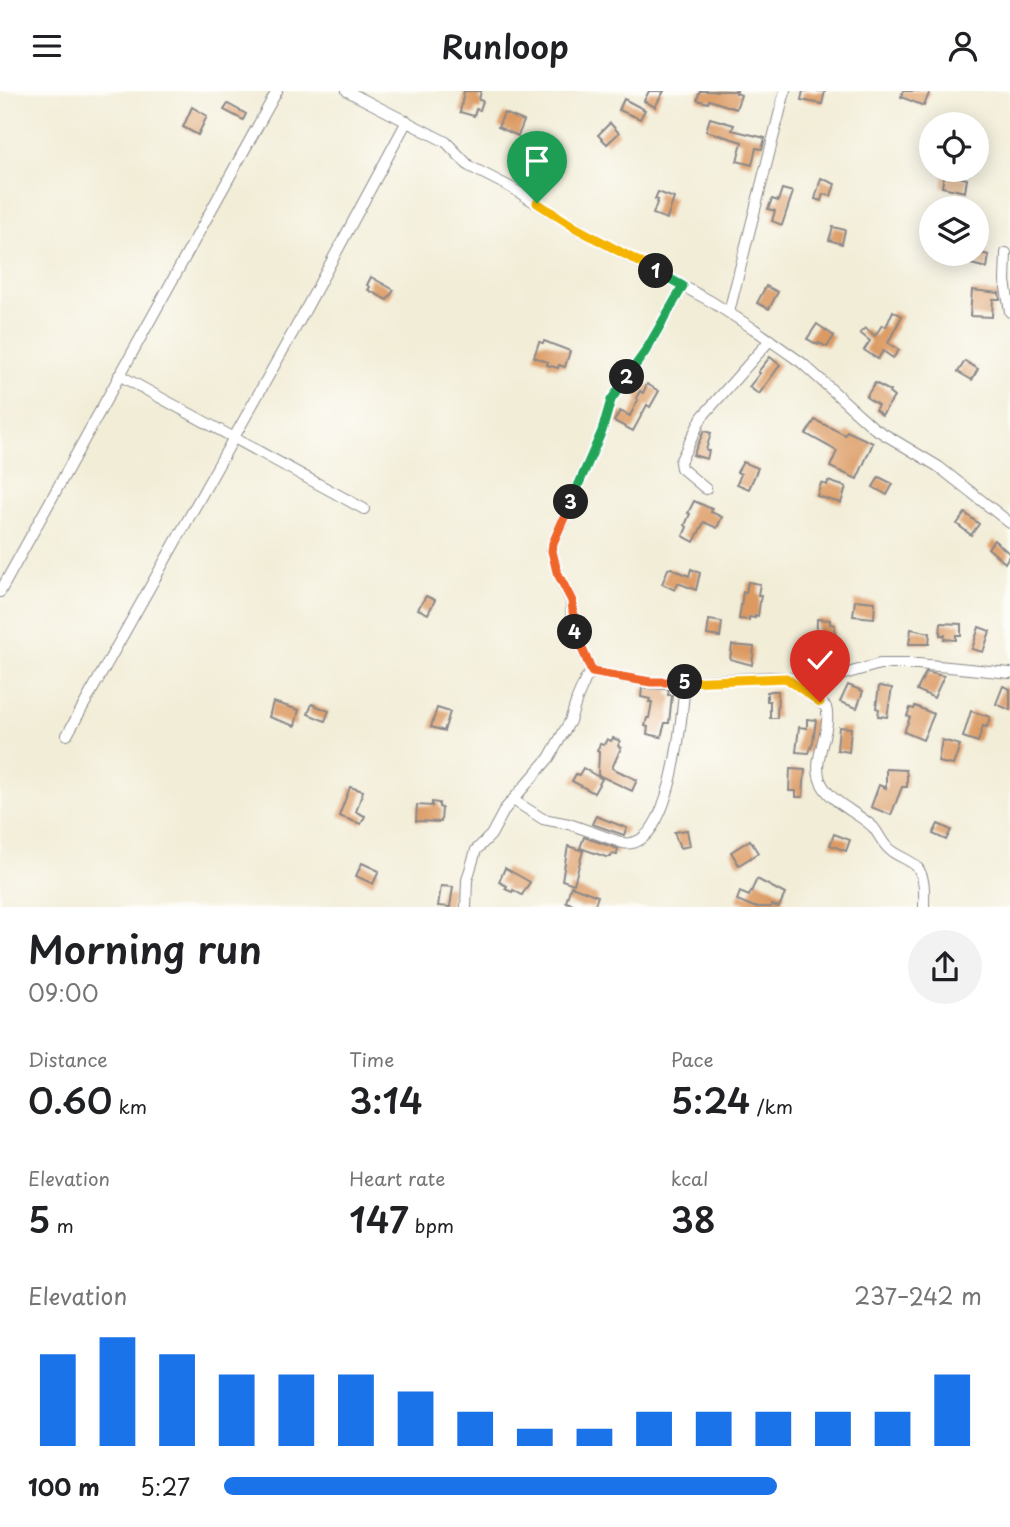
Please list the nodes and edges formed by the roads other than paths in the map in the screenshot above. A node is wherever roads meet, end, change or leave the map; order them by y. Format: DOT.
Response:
graph roads {
  1 [pos="277,91"];
  2 [pos="347,91"];
  3 [pos="785,91"];
  4 [pos="407,121"];
  5 [pos="1006,253"];
  6 [pos="683,286"];
  7 [pos="729,312"];
  8 [pos="1010,312"];
  9 [pos="770,340"];
  10 [pos="119,375"];
  11 [pos="234,436"];
  12 [pos="706,489"];
  13 [pos="364,509"];
  14 [pos="1010,523"];
  15 [pos="0,592"];
  16 [pos="592,672"];
  17 [pos="1010,673"];
  18 [pos="786,678"];
  19 [pos="685,682"];
  20 [pos="67,735"];
  21 [pos="513,800"];
  22 [pos="466,907"];
  23 [pos="924,907"];
  1 -- 10 [label="street"];
  2 -- 4 [label="street"];
  3 -- 7 [label="street"];
  4 -- 6 [label="street"];
  4 -- 11 [label="street"];
  5 -- 8 [label="street"];
  6 -- 7 [label="street"];
  6 -- 16 [label="street"];
  7 -- 9 [label="street"];
  9 -- 12 [label="street"];
  9 -- 14 [label="street"];
  10 -- 11 [label="street"];
  10 -- 15 [label="street"];
  11 -- 13 [label="street"];
  11 -- 20 [label="street"];
  16 -- 19 [label="street"];
  16 -- 21 [label="street"];
  17 -- 18 [label="street"];
  18 -- 19 [label="street"];
  18 -- 23 [label="street"];
  19 -- 21 [label="street"];
  21 -- 22 [label="street"];
}
